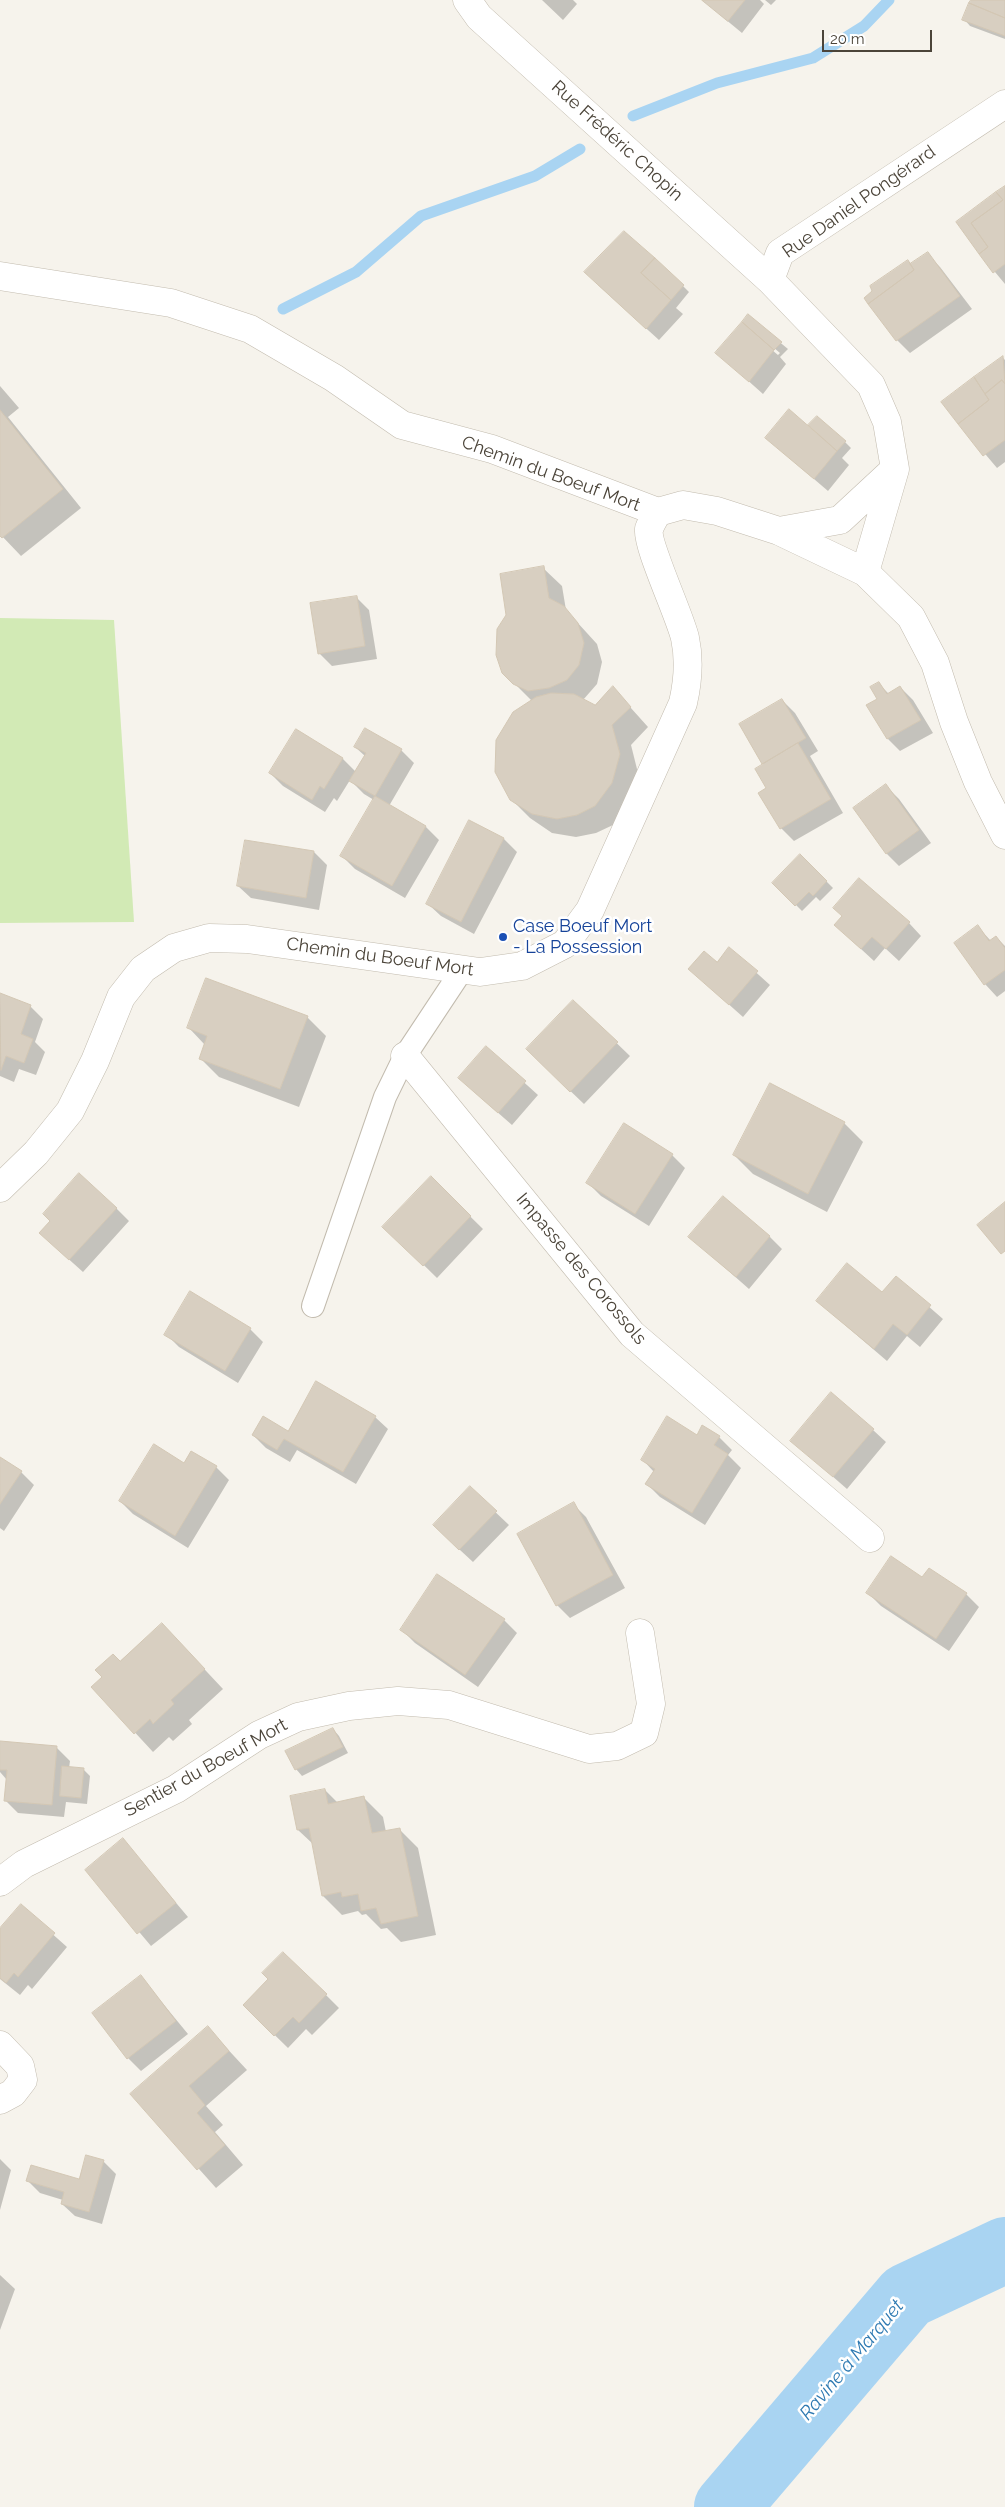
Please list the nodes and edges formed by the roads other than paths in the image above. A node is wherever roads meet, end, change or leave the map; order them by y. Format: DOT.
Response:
graph roads {
  1 [pos="467,0"];
  2 [pos="1005,104"];
  3 [pos="0,276"];
  4 [pos="770,280"];
  5 [pos="895,469"];
  6 [pos="658,512"];
  7 [pos="778,531"];
  8 [pos="865,572"];
  9 [pos="1005,834"];
  10 [pos="462,970"];
  11 [pos="405,1056"];
  12 [pos="0,1188"];
  13 [pos="313,1306"];
  14 [pos="870,1538"];
  15 [pos="640,1633"];
  16 [pos="0,1882"];
  17 [pos="0,2045"];
  18 [pos="0,2100"];
  1 -- 4 [label="street, Rue Frédéric Chopin"];
  2 -- 4 [label="street, Rue Daniel Pongérard"];
  3 -- 6 [label="street, Chemin du Boeuf Mort"];
  4 -- 5 [label="street"];
  5 -- 7 [label="street"];
  5 -- 8 [label="street"];
  6 -- 7 [label="street, Chemin du Boeuf Mort"];
  6 -- 10 [label="street, Chemin du Boeuf Mort"];
  7 -- 8 [label="street, Chemin du Boeuf Mort"];
  8 -- 9 [label="street, Chemin du Boeuf Mort"];
  10 -- 11 [label="lane"];
  10 -- 12 [label="street, Chemin du Boeuf Mort"];
  11 -- 13 [label="lane"];
  11 -- 14 [label="street, Impasse des Corossols"];
  15 -- 16 [label="street, Sentier du Boeuf Mort"];
  17 -- 18 [label="street"];
}
